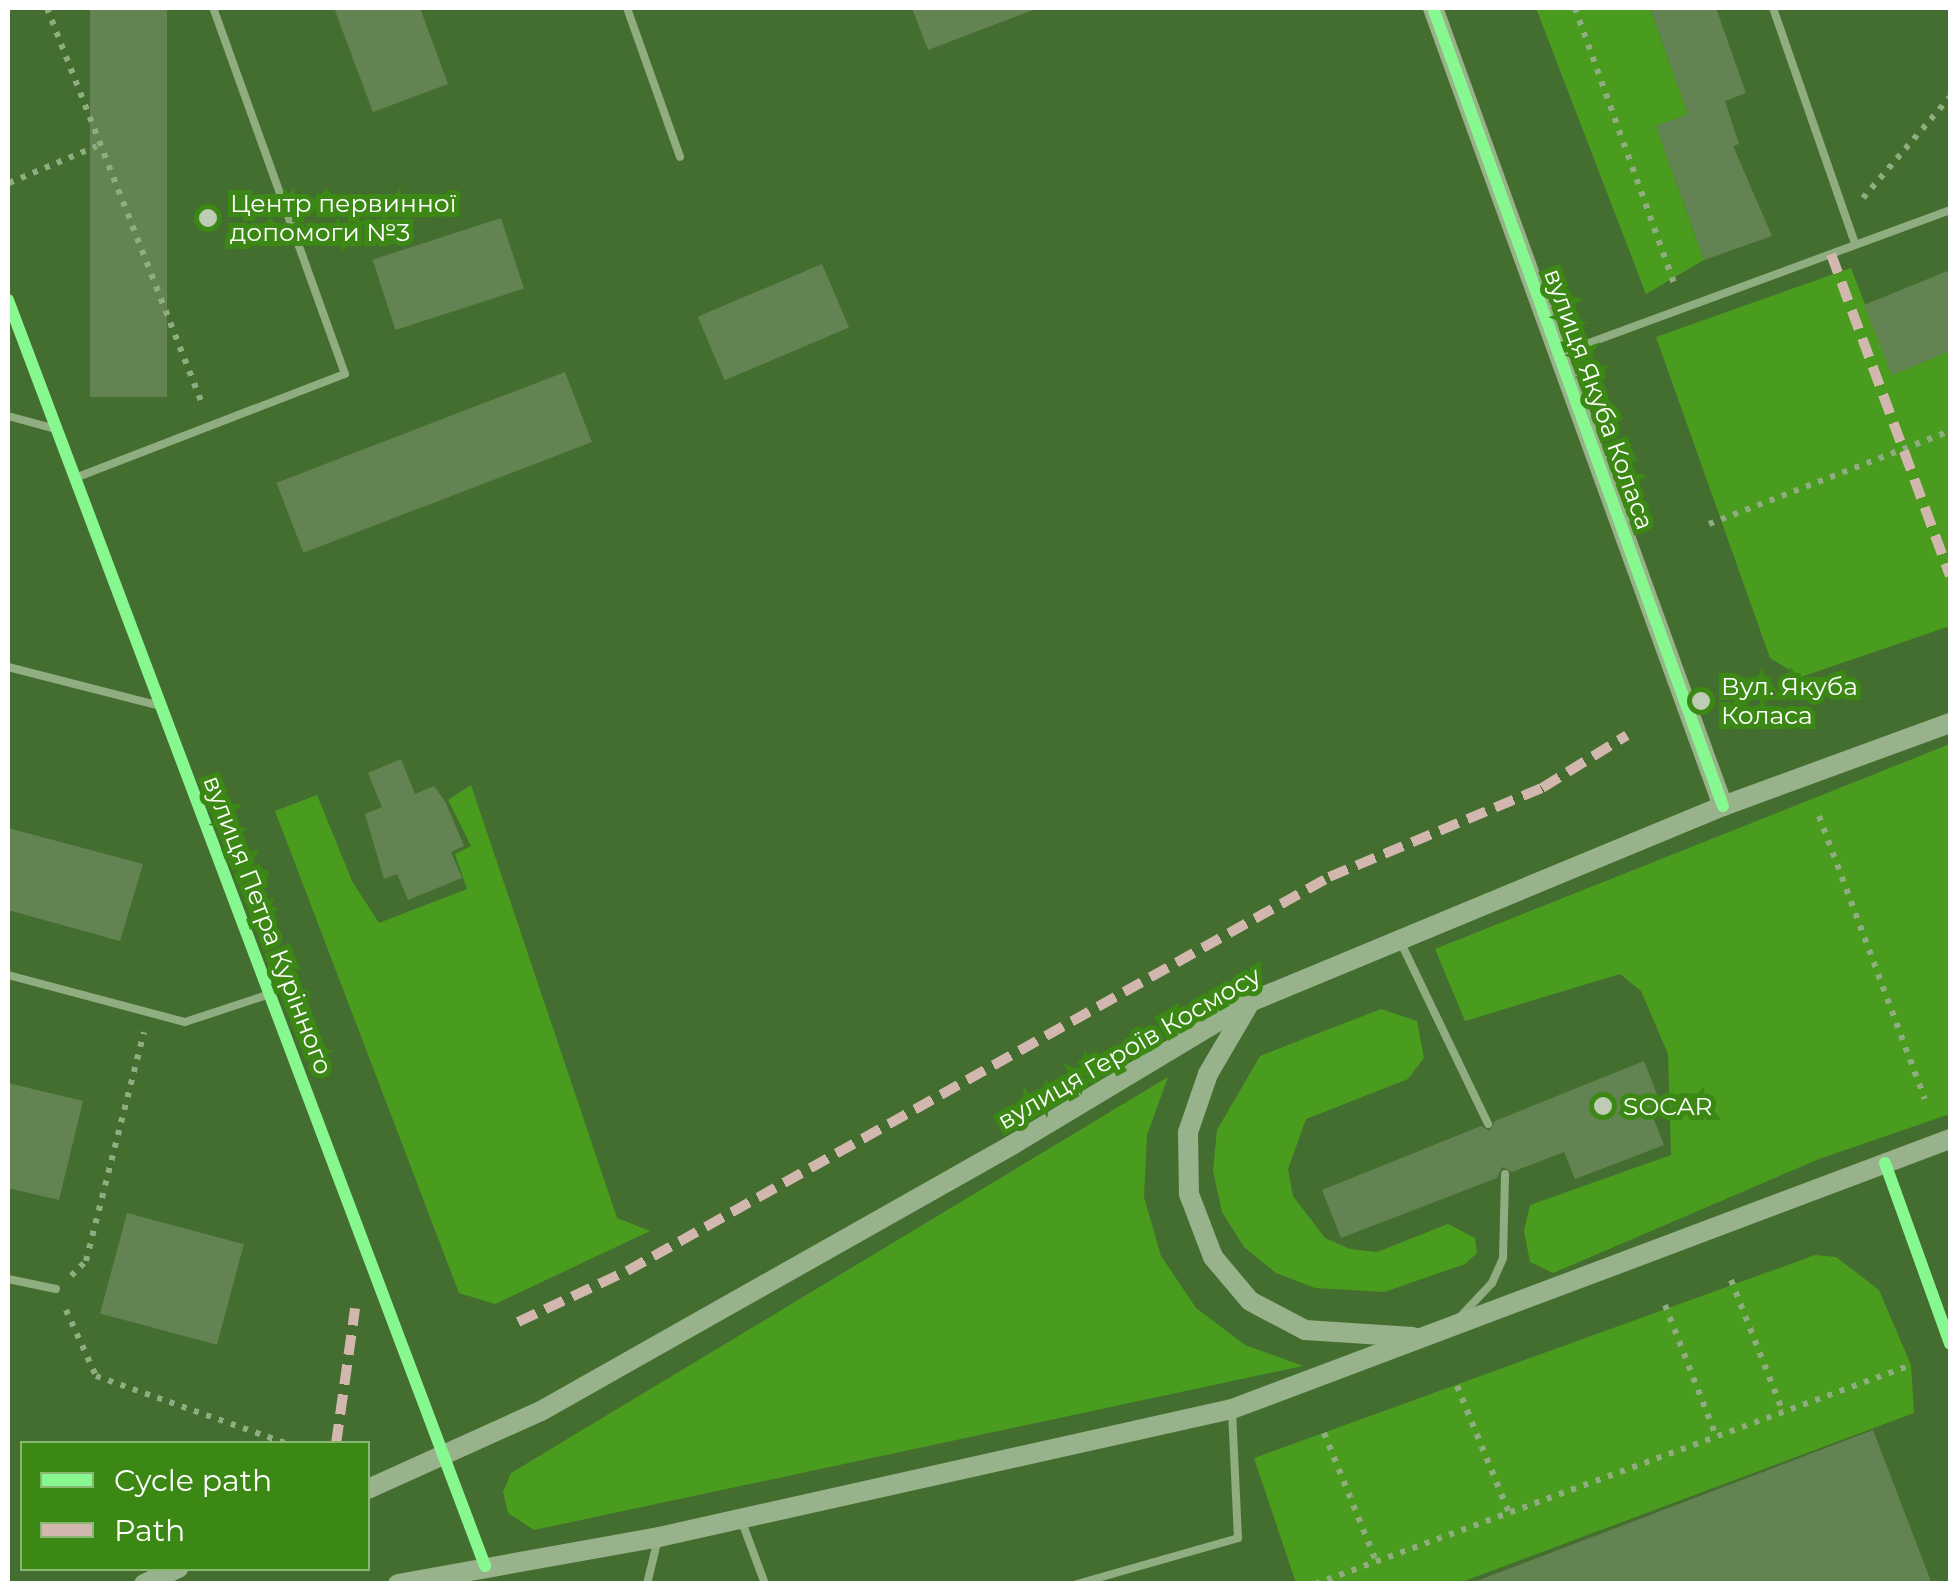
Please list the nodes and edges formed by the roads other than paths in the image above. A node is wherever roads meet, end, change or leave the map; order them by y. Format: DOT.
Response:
graph roads {
  1 [pos="213,8"];
  2 [pos="626,8"];
  3 [pos="1433,8"];
  4 [pos="1773,8"];
  5 [pos="680,157"];
  6 [pos="1950,210"];
  7 [pos="1855,244"];
  8 [pos="8,300"];
  9 [pos="1559,354"];
  10 [pos="8,416"];
  11 [pos="56,429"];
  12 [pos="75,478"];
  13 [pos="8,667"];
  14 [pos="161,706"];
  15 [pos="1950,723"];
  16 [pos="1723,806"];
  17 [pos="1400,940"];
  18 [pos="8,974"];
  19 [pos="270,994"];
  20 [pos="1250,1002"];
  21 [pos="1488,1124"];
  22 [pos="1950,1139"];
  23 [pos="1884,1163"];
  24 [pos="1506,1174"];
  25 [pos="8,1279"];
  26 [pos="56,1290"];
  27 [pos="1440,1334"];
  28 [pos="1950,1344"];
  29 [pos="1232,1409"];
  30 [pos="444,1457"];
  31 [pos="370,1488"];
  32 [pos="740,1518"];
  33 [pos="659,1536"];
  34 [pos="172,1571"];
  35 [pos="488,1575"];
  36 [pos="144,1584"];
  37 [pos="398,1584"];
  38 [pos="648,1584"];
  39 [pos="765,1584"];
  40 [pos="1078,1584"];
  1 -- 12 [label="lane"];
  2 -- 5 [label="lane"];
  3 -- 9 [label="main road, вулиця Якуба Коласа"];
  4 -- 7 [label="lane"];
  6 -- 7 [label="lane"];
  7 -- 9 [label="lane"];
  8 -- 11 [label="street, вулиця Петра Курінного"];
  9 -- 16 [label="main road, вулиця Якуба Коласа"];
  10 -- 11 [label="lane"];
  11 -- 12 [label="street, вулиця Петра Курінного"];
  12 -- 14 [label="street, вулиця Петра Курінного"];
  13 -- 14 [label="lane"];
  14 -- 19 [label="street, вулиця Петра Курінного"];
  15 -- 16 [label="main road, вулиця Героїв Космосу"];
  16 -- 17 [label="main road, вулиця Героїв Космосу"];
  17 -- 20 [label="main road, вулиця Героїв Космосу"];
  17 -- 21 [label="lane"];
  18 -- 19 [label="lane"];
  19 -- 30 [label="street, вулиця Петра Курінного"];
  20 -- 27 [label="main road"];
  20 -- 30 [label="main road, вулиця Героїв Космосу"];
  22 -- 23 [label="main road"];
  23 -- 27 [label="main road"];
  23 -- 28 [label="street"];
  24 -- 27 [label="lane"];
  25 -- 26 [label="lane"];
  27 -- 29 [label="main road"];
  29 -- 32 [label="main road"];
  29 -- 40 [label="lane"];
  30 -- 31 [label="main road, вулиця Героїв Космосу"];
  30 -- 35 [label="street, вулиця Петра Курінного"];
  32 -- 33 [label="main road"];
  32 -- 39 [label="lane"];
  33 -- 35 [label="main road"];
  33 -- 38 [label="lane"];
  34 -- 36 [label="main road"];
  35 -- 37 [label="main road"];
}
